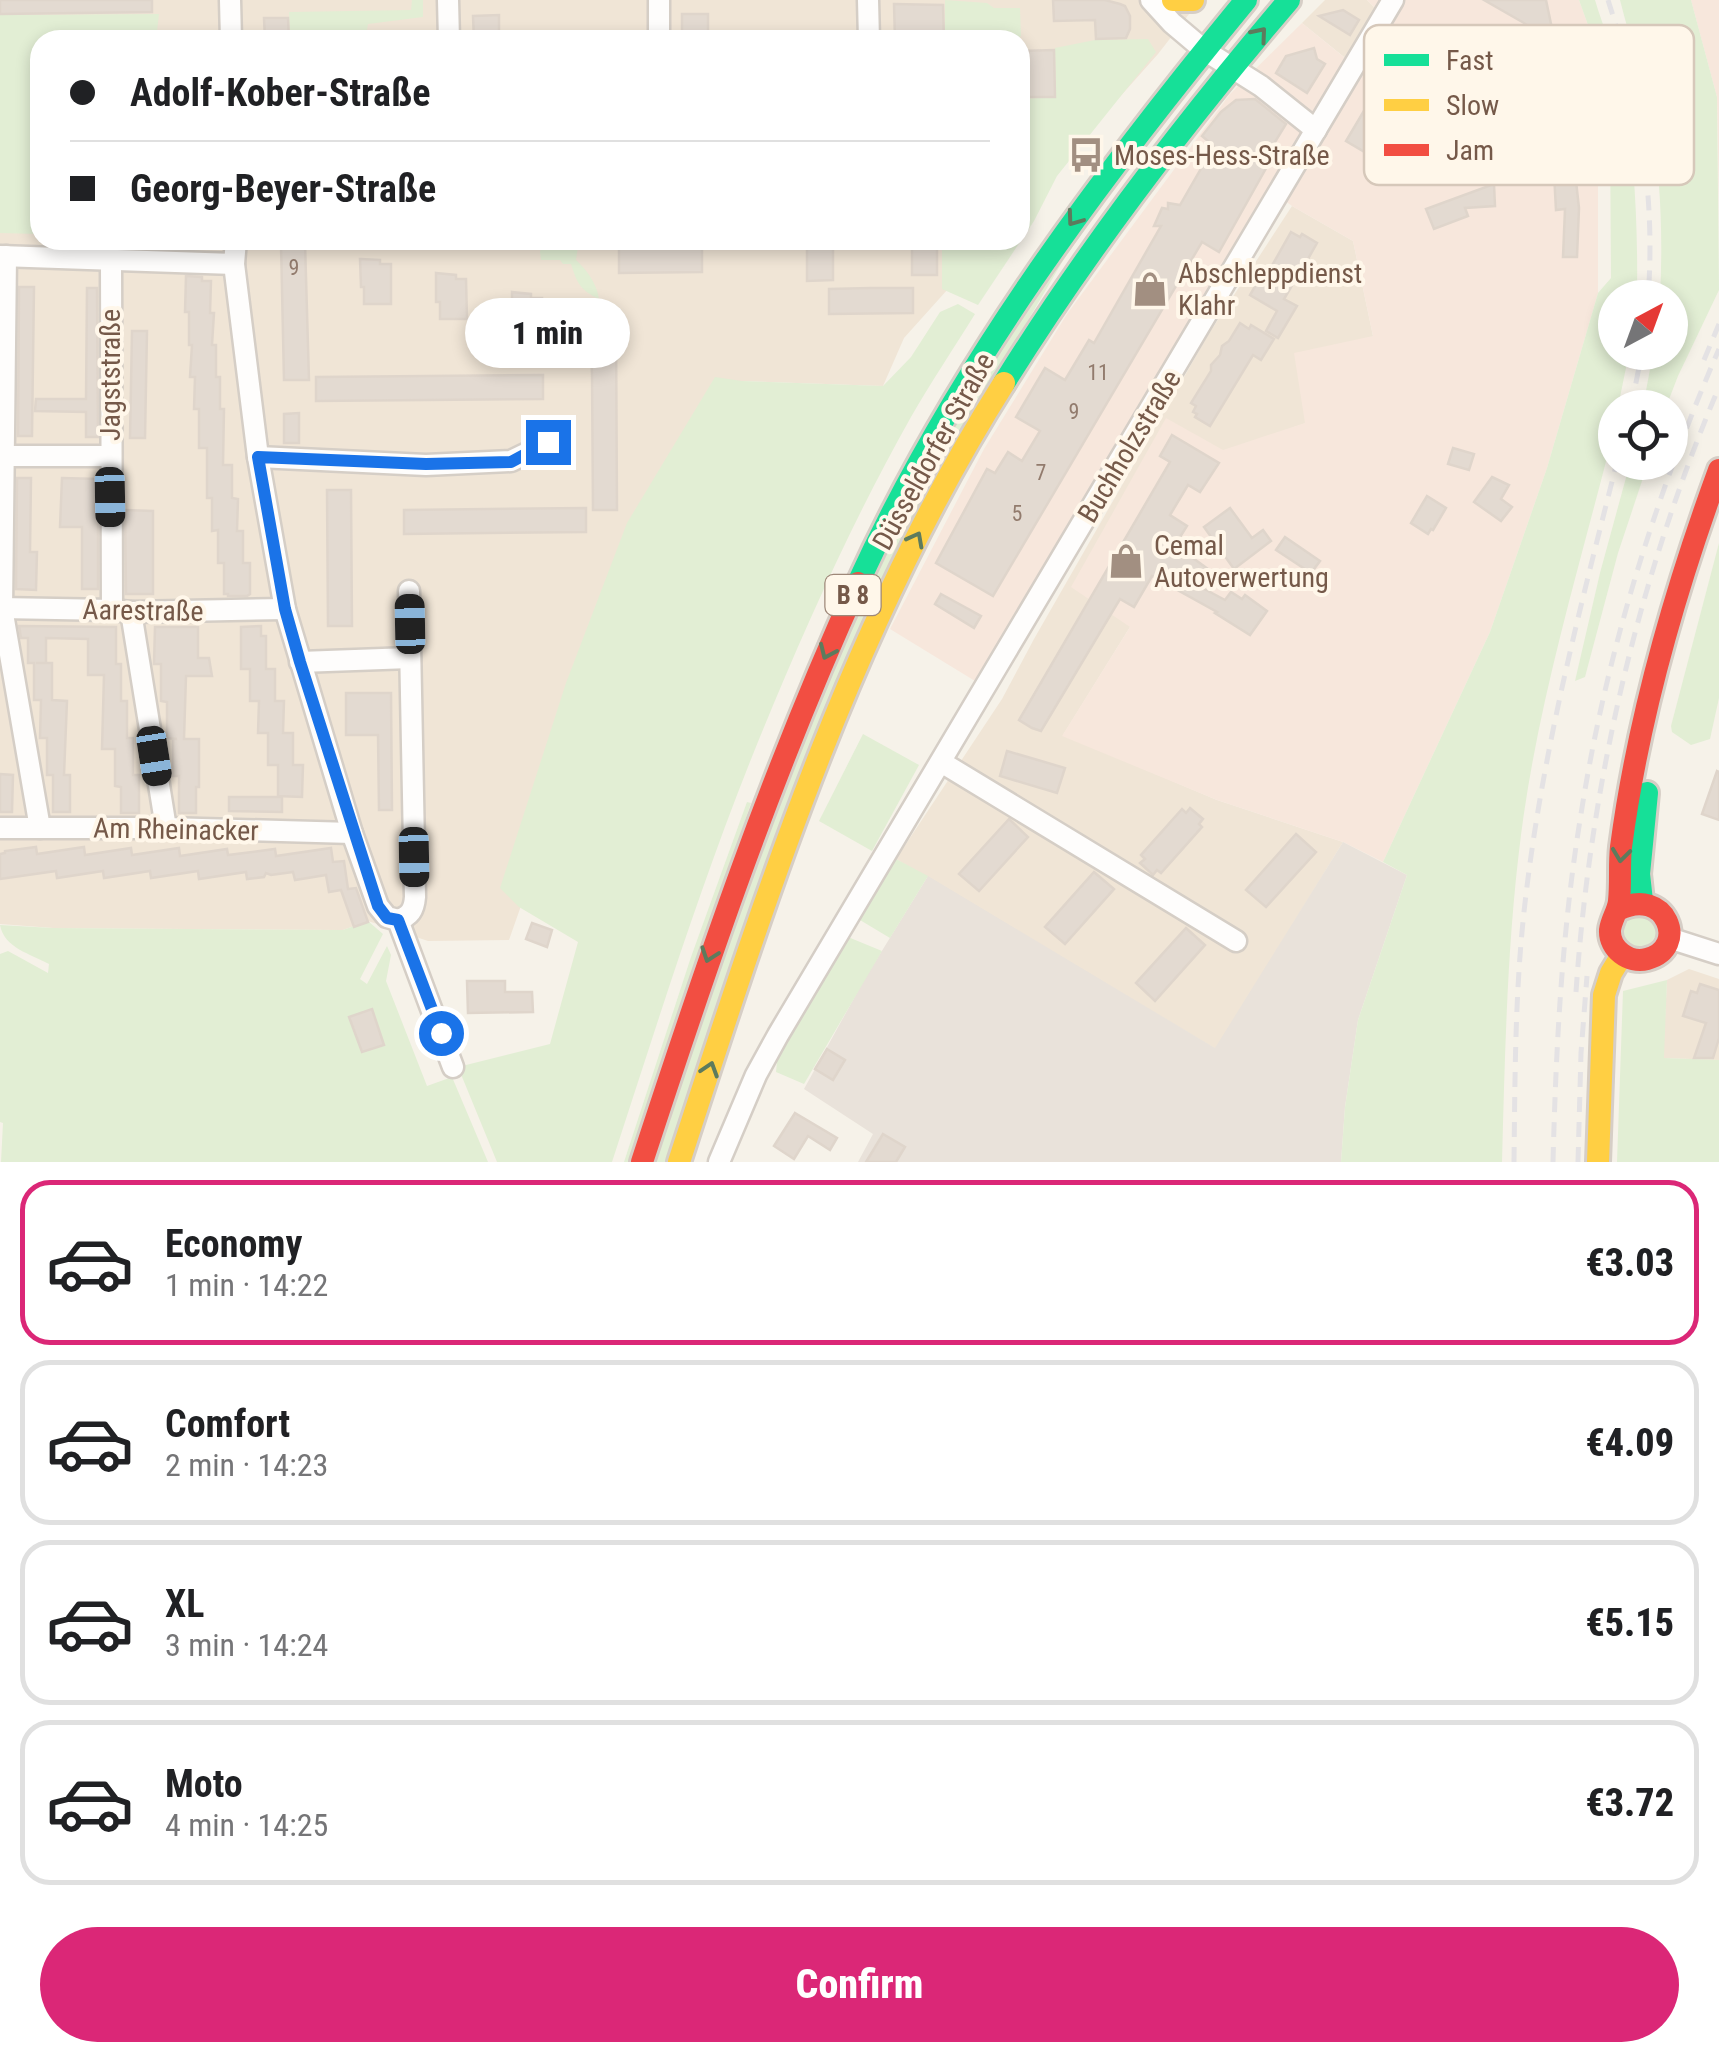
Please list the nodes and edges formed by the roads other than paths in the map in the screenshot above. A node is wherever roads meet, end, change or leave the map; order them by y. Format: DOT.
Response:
graph roads {
  1 [pos="230,0"];
  2 [pos="448,0"];
  3 [pos="658,0"];
  4 [pos="868,0"];
  5 [pos="1151,0"];
  6 [pos="1173,0"];
  7 [pos="1193,0"];
  8 [pos="1246,0"];
  9 [pos="1290,0"];
  10 [pos="1393,0"];
  11 [pos="1378,25"];
  12 [pos="231,30"];
  13 [pos="449,30"];
  14 [pos="659,30"];
  15 [pos="869,30"];
  16 [pos="1364,49"];
  17 [pos="1204,50"];
  18 [pos="1231,68"];
  19 [pos="1316,130"];
  20 [pos="235,250"];
  21 [pos="3,256"];
  22 [pos="111,261"];
  23 [pos="234,264"];
  24 [pos="548,442"];
  25 [pos="2,456"];
  26 [pos="110,456"];
  27 [pos="258,457"];
  28 [pos="1719,470"];
  29 [pos="409,591"];
  30 [pos="1,608"];
  31 [pos="285,609"];
  32 [pos="122,611"];
  33 [pos="410,658"];
  34 [pos="300,662"];
  35 [pos="1643,732"];
  36 [pos="941,762"];
  37 [pos="0,828"];
  38 [pos="40,828"];
  39 [pos="166,828"];
  40 [pos="352,833"];
  41 [pos="1642,902"];
  42 [pos="1618,910"];
  43 [pos="398,920"];
  44 [pos="1669,938"];
  45 [pos="1236,942"];
  46 [pos="1719,954"];
  47 [pos="1622,955"];
  48 [pos="454,1066"];
  49 [pos="642,1162"];
  50 [pos="679,1162"];
  51 [pos="720,1162"];
  52 [pos="1598,1162"];
  1 -- 12 [label="street"];
  2 -- 13 [label="street"];
  3 -- 14 [label="street"];
  4 -- 15 [label="street"];
  5 -- 17 [label="street"];
  6 -- 7 [label="main road"];
  8 -- 17 [label="main road, Düsseldorfer Straße / B 8"];
  18 -- 9 [label="main road, Düsseldorfer Straße / B 8, one-way"];
  10 -- 11 [label="street, Buchholzstraße"];
  16 -- 19 [label="street, Buchholzstraße"];
  17 -- 18 [label="street"];
  17 -- 49 [label="main road, Düsseldorfer Straße / B 8, one-way"];
  18 -- 19 [label="street"];
  50 -- 18 [label="main road, Düsseldorfer Straße / B 8, one-way"];
  19 -- 36 [label="street, Buchholzstraße"];
  20 -- 23 [label="street"];
  21 -- 22 [label="street"];
  21 -- 25 [label="street"];
  22 -- 23 [label="street"];
  22 -- 26 [label="street, Jagststraße"];
  23 -- 27 [label="street"];
  24 -- 27 [label="street"];
  25 -- 26 [label="street"];
  25 -- 30 [label="street"];
  26 -- 32 [label="street, Jagststraße"];
  27 -- 31 [label="street"];
  28 -- 35 [label="main road"];
  29 -- 33 [label="street"];
  30 -- 32 [label="street, Aarestraße"];
  30 -- 38 [label="street"];
  31 -- 32 [label="street, Aarestraße"];
  31 -- 34 [label="street"];
  32 -- 39 [label="street, Jagststraße"];
  33 -- 34 [label="street"];
  33 -- 43 [label="street"];
  34 -- 40 [label="street"];
  35 -- 41 [label="main road"];
  35 -- 42 [label="main road, one-way"];
  36 -- 45 [label="street"];
  36 -- 51 [label="street, Buchholzstraße"];
  37 -- 38 [label="street, Am Rheinacker"];
  38 -- 39 [label="street, Am Rheinacker"];
  39 -- 40 [label="street, Am Rheinacker"];
  40 -- 43 [label="street"];
  41 -- 42 [label="main road"];
  41 -- 44 [label="main road"];
  42 -- 47 [label="main road"];
  43 -- 48 [label="street"];
  44 -- 46 [label="street"];
  44 -- 47 [label="main road"];
  47 -- 52 [label="main road"];
}
